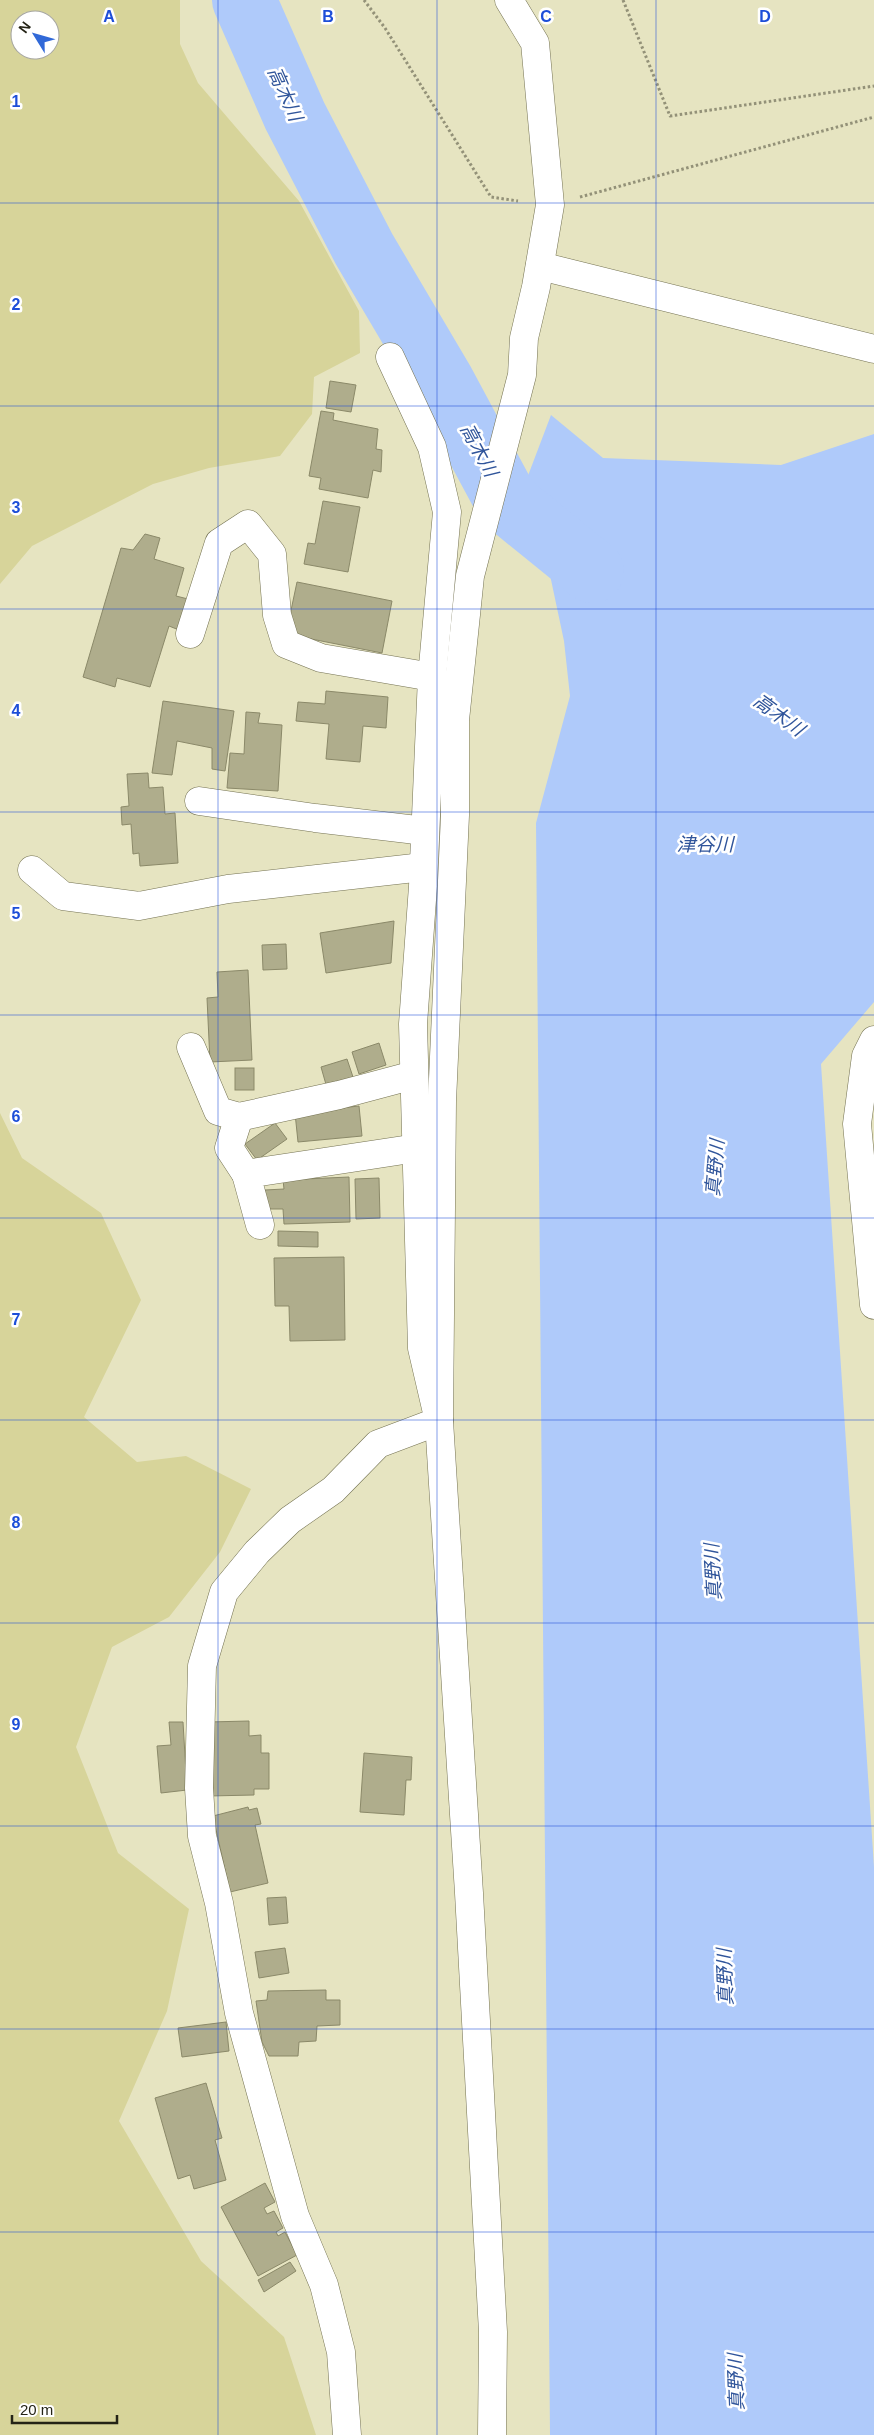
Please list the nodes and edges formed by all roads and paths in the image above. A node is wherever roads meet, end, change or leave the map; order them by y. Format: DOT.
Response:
graph roads {
  1 [pos="364,0"];
  2 [pos="509,0"];
  3 [pos="623,0"];
  4 [pos="874,86"];
  5 [pos="874,117"];
  6 [pos="550,205"];
  7 [pos="540,266"];
  8 [pos="874,349"];
  9 [pos="390,357"];
  10 [pos="190,634"];
  11 [pos="432,676"];
  12 [pos="199,800"];
  13 [pos="425,831"];
  14 [pos="423,867"];
  15 [pos="32,870"];
  16 [pos="874,1040"];
  17 [pos="191,1047"];
  18 [pos="414,1076"];
  19 [pos="239,1117"];
  20 [pos="417,1148"];
  21 [pos="246,1174"];
  22 [pos="260,1225"];
  23 [pos="874,1304"];
  24 [pos="439,1421"];
  25 [pos="347,2435"];
  26 [pos="492,2435"];
  1 -- 6 [label="path"];
  2 -- 6 [label="street"];
  3 -- 4 [label="path"];
  5 -- 6 [label="path"];
  6 -- 7 [label="street"];
  7 -- 8 [label="street"];
  7 -- 24 [label="street"];
  9 -- 11 [label="street"];
  10 -- 11 [label="street"];
  11 -- 13 [label="street"];
  12 -- 13 [label="street"];
  13 -- 14 [label="street"];
  14 -- 15 [label="street"];
  14 -- 18 [label="street"];
  16 -- 23 [label="street"];
  17 -- 19 [label="street"];
  18 -- 19 [label="street"];
  18 -- 20 [label="street"];
  19 -- 21 [label="street"];
  20 -- 21 [label="street"];
  20 -- 24 [label="street"];
  21 -- 22 [label="street"];
  24 -- 25 [label="street"];
  24 -- 26 [label="street"];
}
